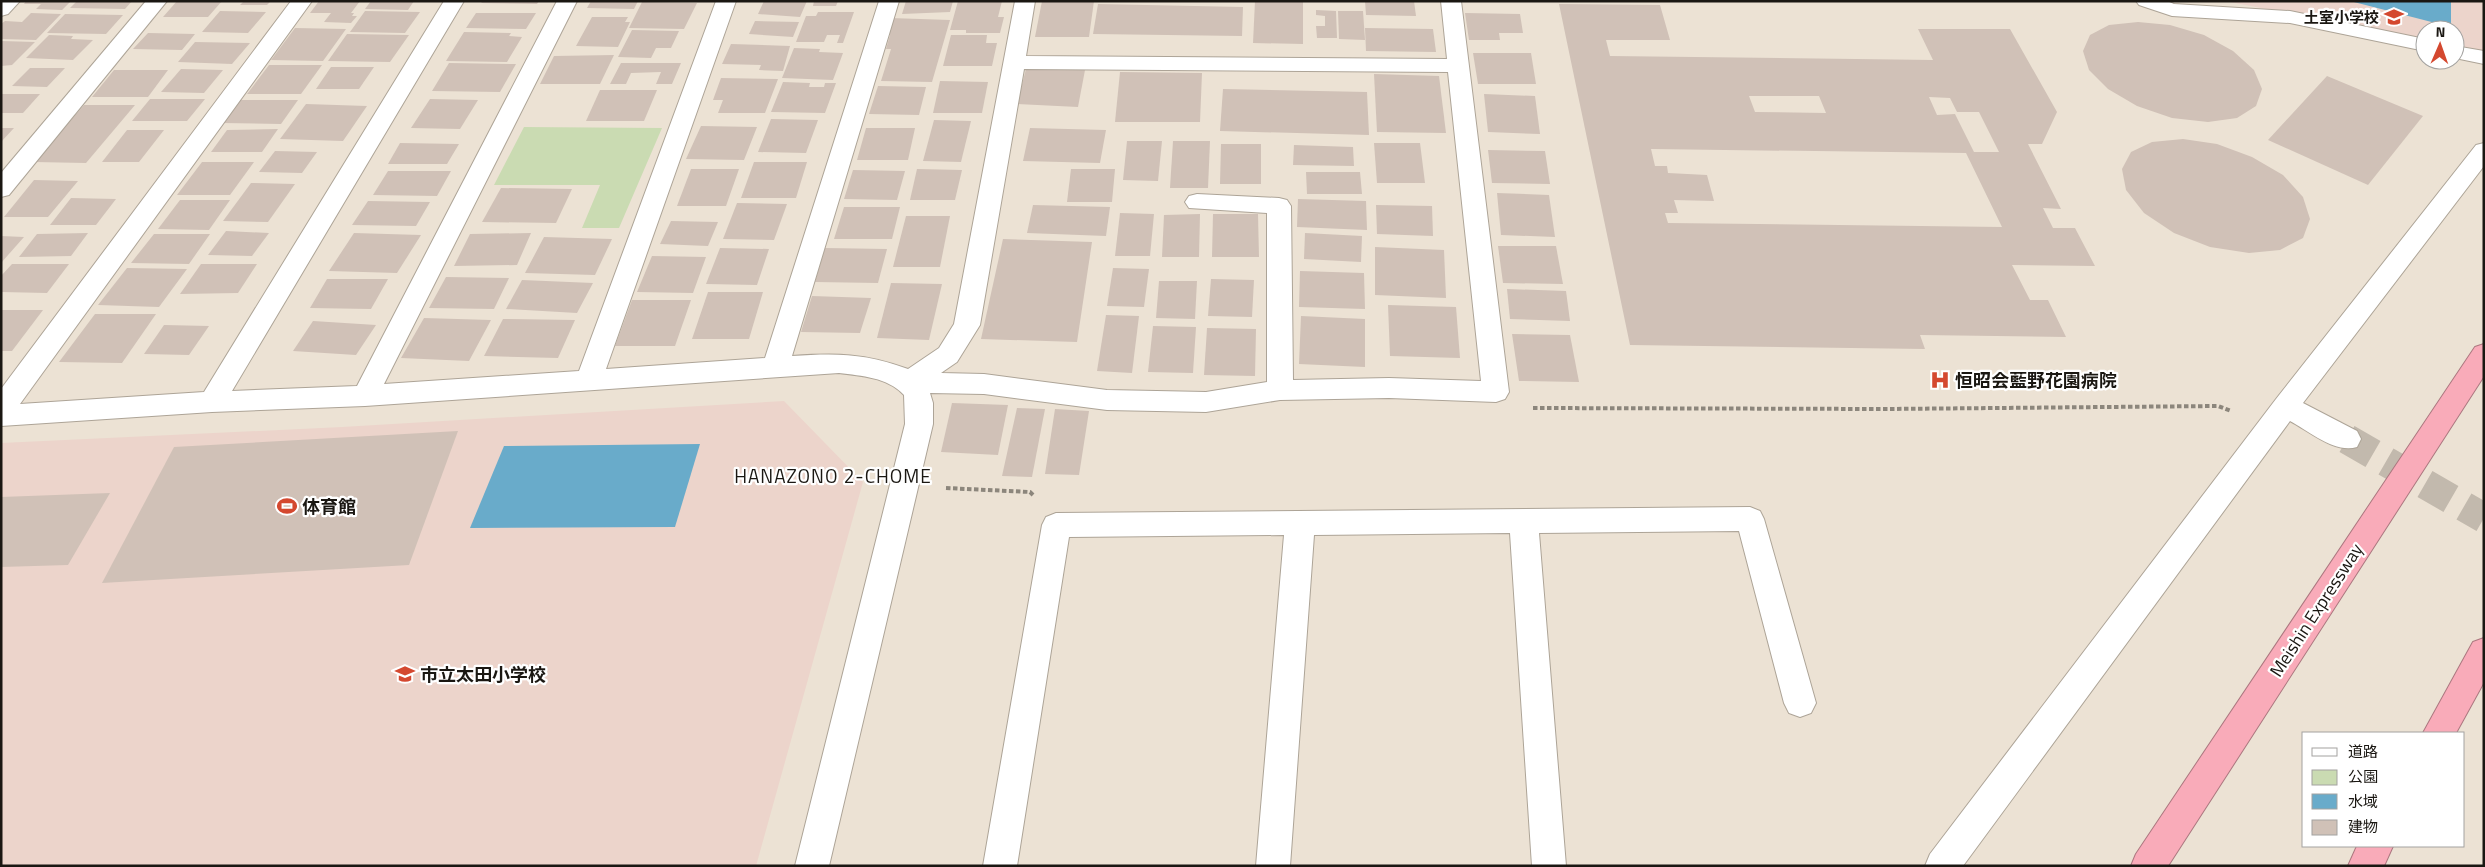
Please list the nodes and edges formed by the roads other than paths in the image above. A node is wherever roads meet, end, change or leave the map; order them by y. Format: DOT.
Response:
graph roads {
  1 [pos="10,1"];
  2 [pos="157,1"];
  3 [pos="302,1"];
  4 [pos="454,1"];
  5 [pos="567,1"];
  6 [pos="726,1"];
  7 [pos="890,1"];
  8 [pos="1025,1"];
  9 [pos="1451,1"];
  10 [pos="2146,1"];
  11 [pos="1,10"];
  12 [pos="2415,43"];
  13 [pos="2465,54"];
  14 [pos="2484,58"];
  15 [pos="1014,62"];
  16 [pos="1459,66"];
  17 [pos="2484,150"];
  18 [pos="1,190"];
  19 [pos="1197,202"];
  20 [pos="2484,354"];
  21 [pos="775,368"];
  22 [pos="589,381"];
  23 [pos="908,382"];
  24 [pos="1280,390"];
  25 [pos="365,396"];
  26 [pos="212,402"];
  27 [pos="1,410"];
  28 [pos="1,416"];
  29 [pos="2279,416"];
  30 [pos="2347,439"];
  31 [pos="1524,521"];
  32 [pos="1300,523"];
  33 [pos="2484,652"];
  34 [pos="1800,703"];
  35 [pos="2440,732"];
  36 [pos="2375,847"];
  37 [pos="812,866"];
  38 [pos="1000,866"];
  39 [pos="1274,866"];
  40 [pos="1549,866"];
  41 [pos="1942,866"];
  42 [pos="2148,866"];
  43 [pos="2365,866"];
  1 -- 11 [label="street"];
  2 -- 18 [label="street"];
  3 -- 27 [label="street"];
  4 -- 26 [label="street"];
  5 -- 25 [label="street"];
  6 -- 22 [label="street"];
  7 -- 21 [label="street"];
  8 -- 15 [label="street"];
  9 -- 16 [label="street"];
  10 -- 12 [label="street"];
  13 -- 14 [label="street"];
  15 -- 16 [label="street"];
  15 -- 23 [label="street"];
  16 -- 24 [label="street"];
  17 -- 29 [label="street"];
  19 -- 24 [label="street"];
  20 -- 42 [label="highway, Meishin Expressway"];
  21 -- 22 [label="street"];
  21 -- 23 [label="street"];
  22 -- 25 [label="street"];
  23 -- 24 [label="street"];
  23 -- 37 [label="street"];
  25 -- 26 [label="street"];
  26 -- 28 [label="street"];
  29 -- 30 [label="street"];
  29 -- 41 [label="street"];
  31 -- 32 [label="street"];
  31 -- 34 [label="street"];
  31 -- 40 [label="street"];
  32 -- 38 [label="street"];
  32 -- 39 [label="street"];
  33 -- 35 [label="highway"];
  36 -- 43 [label="highway"];
}
